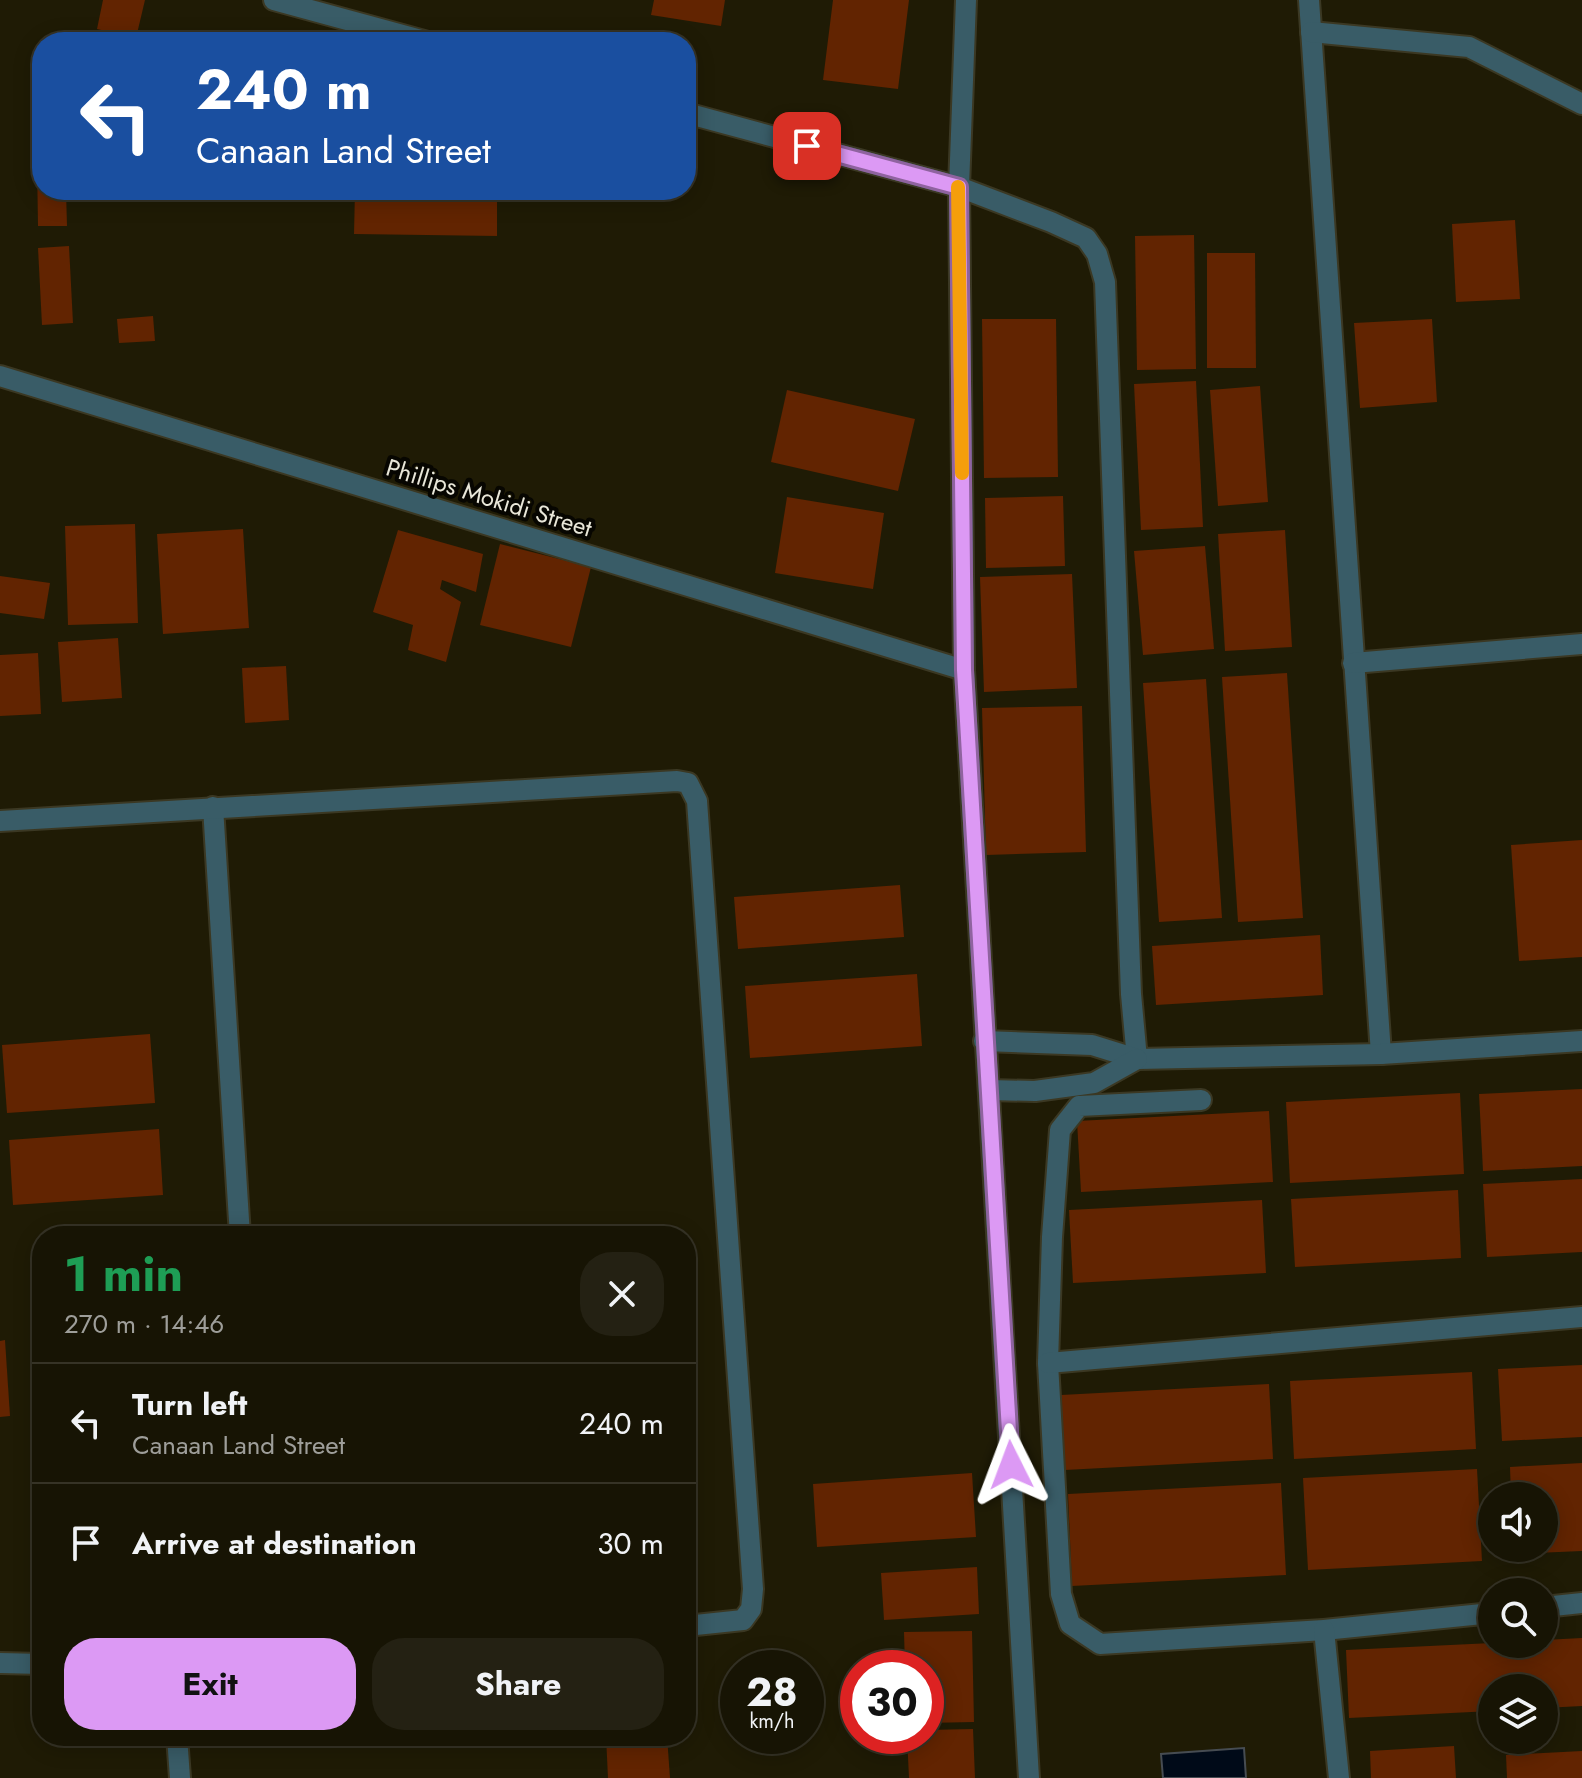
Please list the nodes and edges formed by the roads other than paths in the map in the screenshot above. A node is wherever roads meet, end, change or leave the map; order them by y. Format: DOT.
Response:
graph roads {
  1 [pos="274,0"];
  2 [pos="966,0"];
  3 [pos="1309,0"];
  4 [pos="391,32"];
  5 [pos="1311,32"];
  6 [pos="1582,104"];
  7 [pos="696,116"];
  8 [pos="959,187"];
  9 [pos="0,376"];
  10 [pos="1582,644"];
  11 [pos="1353,663"];
  12 [pos="964,670"];
  13 [pos="213,807"];
  14 [pos="0,821"];
  15 [pos="984,1041"];
  16 [pos="1582,1041"];
  17 [pos="1381,1054"];
  18 [pos="1137,1059"];
  19 [pos="989,1090"];
  20 [pos="1201,1100"];
  21 [pos="239,1226"];
  22 [pos="1582,1317"];
  23 [pos="1048,1363"];
  24 [pos="1582,1603"];
  25 [pos="1558,1606"];
  26 [pos="1478,1614"];
  27 [pos="696,1625"];
  28 [pos="1324,1630"];
  29 [pos="0,1663"];
  30 [pos="32,1664"];
  31 [pos="178,1746"];
  32 [pos="180,1778"];
  33 [pos="1029,1778"];
  34 [pos="1339,1778"];
  1 -- 4 [label="street"];
  2 -- 8 [label="street"];
  3 -- 5 [label="street"];
  5 -- 6 [label="street"];
  5 -- 11 [label="street"];
  7 -- 8 [label="street"];
  8 -- 12 [label="street"];
  8 -- 18 [label="street"];
  9 -- 12 [label="street, Phillips Mokidi Street"];
  10 -- 11 [label="street"];
  11 -- 17 [label="street"];
  12 -- 15 [label="street"];
  13 -- 14 [label="street"];
  13 -- 21 [label="street"];
  13 -- 27 [label="street"];
  15 -- 18 [label="street"];
  15 -- 19 [label="street"];
  16 -- 17 [label="street"];
  17 -- 18 [label="street"];
  18 -- 19 [label="street"];
  19 -- 33 [label="street"];
  20 -- 23 [label="street"];
  22 -- 23 [label="street"];
  23 -- 28 [label="street"];
  24 -- 25 [label="street"];
  26 -- 28 [label="street"];
  28 -- 34 [label="street"];
  29 -- 30 [label="street"];
  31 -- 32 [label="street"];
}
